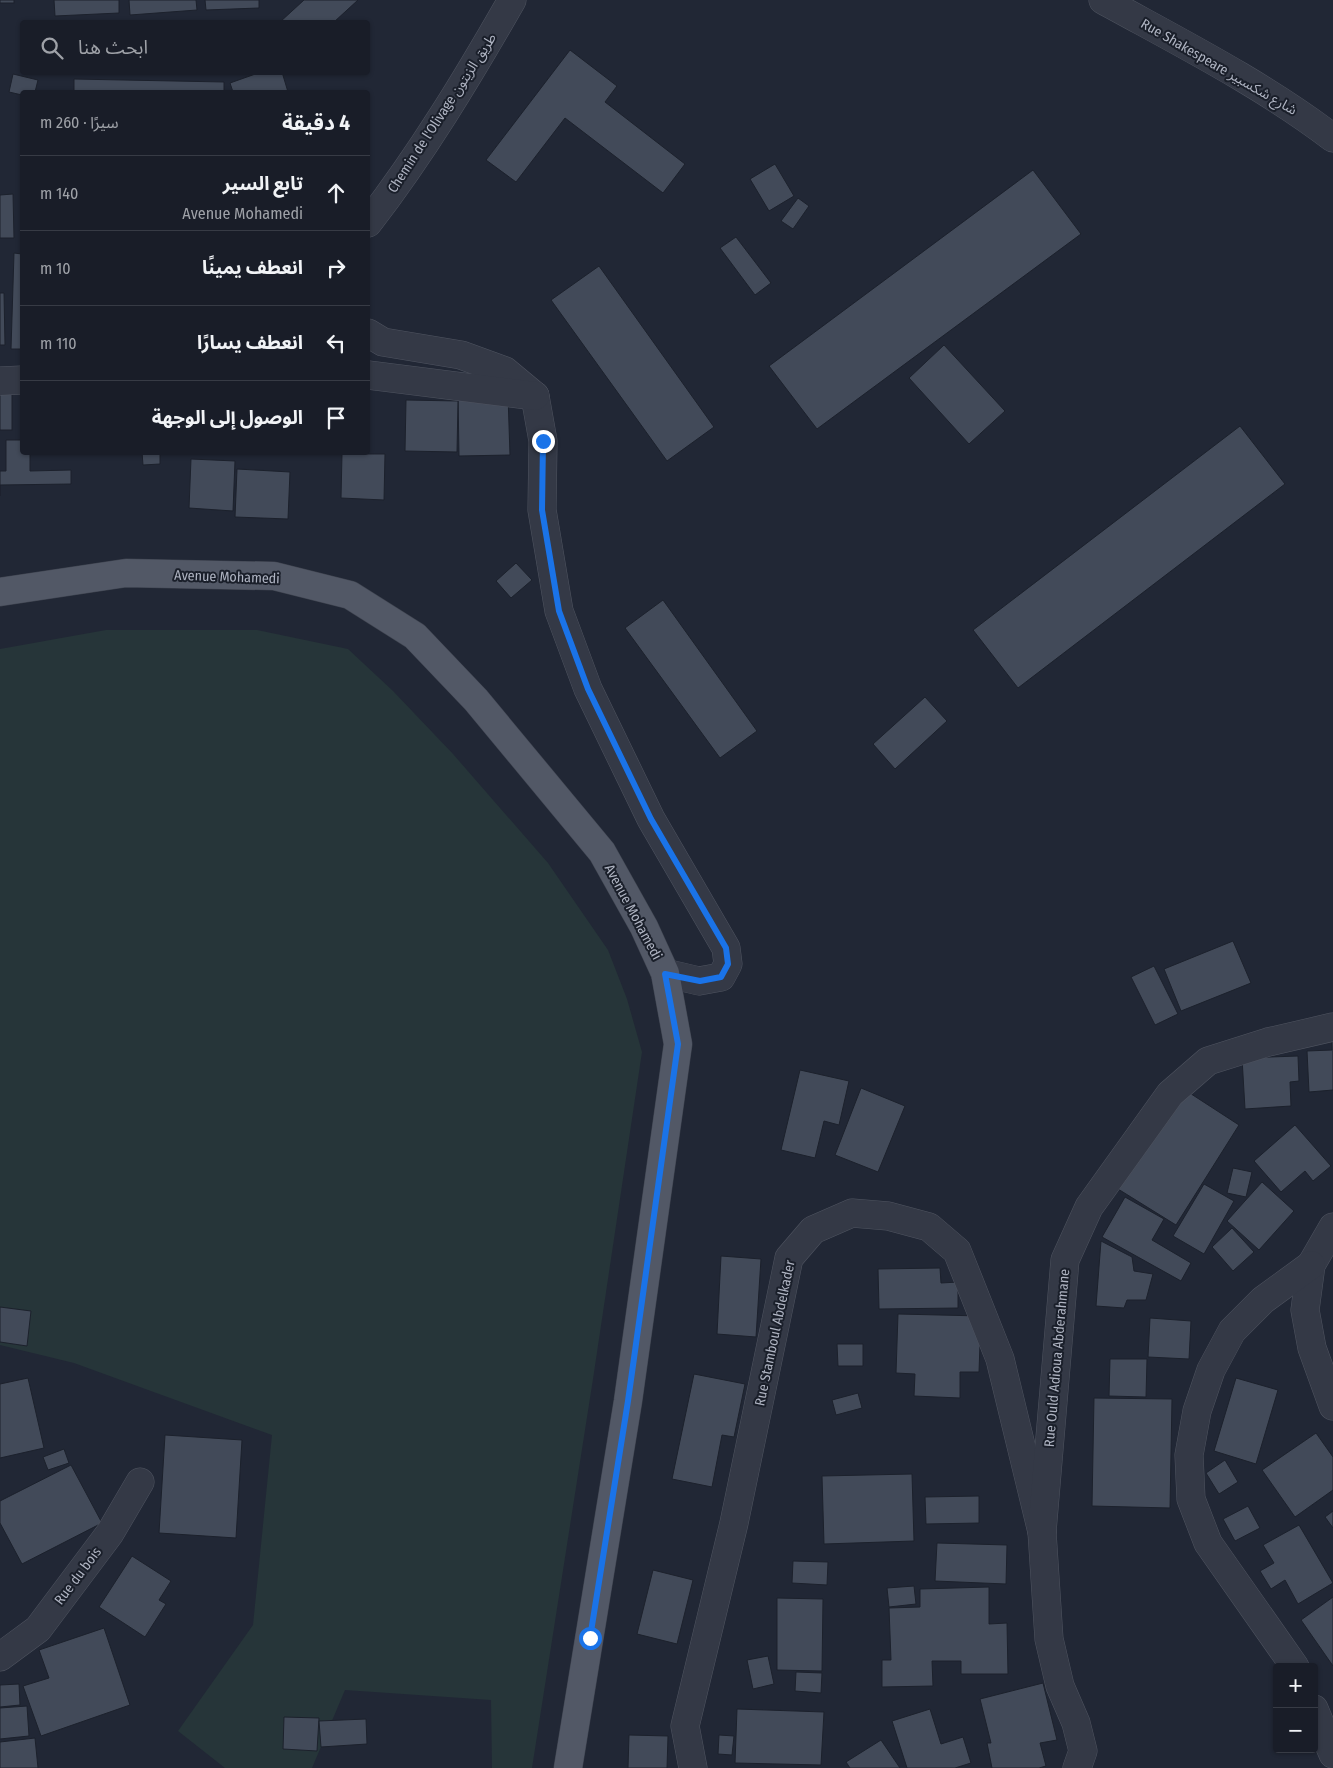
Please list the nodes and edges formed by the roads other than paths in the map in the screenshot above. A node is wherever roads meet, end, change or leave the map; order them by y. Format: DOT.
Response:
graph roads {
  1 [pos="512,0"];
  2 [pos="1103,0"];
  3 [pos="1333,138"];
  4 [pos="370,220"];
  5 [pos="370,334"];
  6 [pos="370,375"];
  7 [pos="20,380"];
  8 [pos="0,381"];
  9 [pos="535,396"];
  10 [pos="0,592"];
  11 [pos="665,974"];
  12 [pos="1333,1027"];
  13 [pos="1333,1228"];
  14 [pos="1311,1265"];
  15 [pos="1333,1406"];
  16 [pos="140,1482"];
  17 [pos="1042,1532"];
  18 [pos="0,1657"];
  19 [pos="1292,1663"];
  20 [pos="1318,1718"];
  21 [pos="1333,1754"];
  22 [pos="568,1768"];
  23 [pos="693,1768"];
  24 [pos="1077,1768"];
  1 -- 4 [label="street, Chemin de l'Olivage طريق الزيتون"];
  2 -- 3 [label="street, Rue Shakespeare شارع شكسبير"];
  5 -- 9 [label="street"];
  6 -- 9 [label="street"];
  7 -- 8 [label="street"];
  9 -- 11 [label="street"];
  10 -- 11 [label="main road, Avenue Mohamedi"];
  11 -- 22 [label="main road, Avenue Mohamedi"];
  12 -- 17 [label="street, Rue Ould Adioua Abderahmane"];
  13 -- 14 [label="street"];
  14 -- 15 [label="street"];
  14 -- 19 [label="street"];
  16 -- 18 [label="street, Rue du bois"];
  17 -- 23 [label="street, Rue Stamboul Abdelkader"];
  17 -- 24 [label="street"];
  20 -- 21 [label="street"];
}
